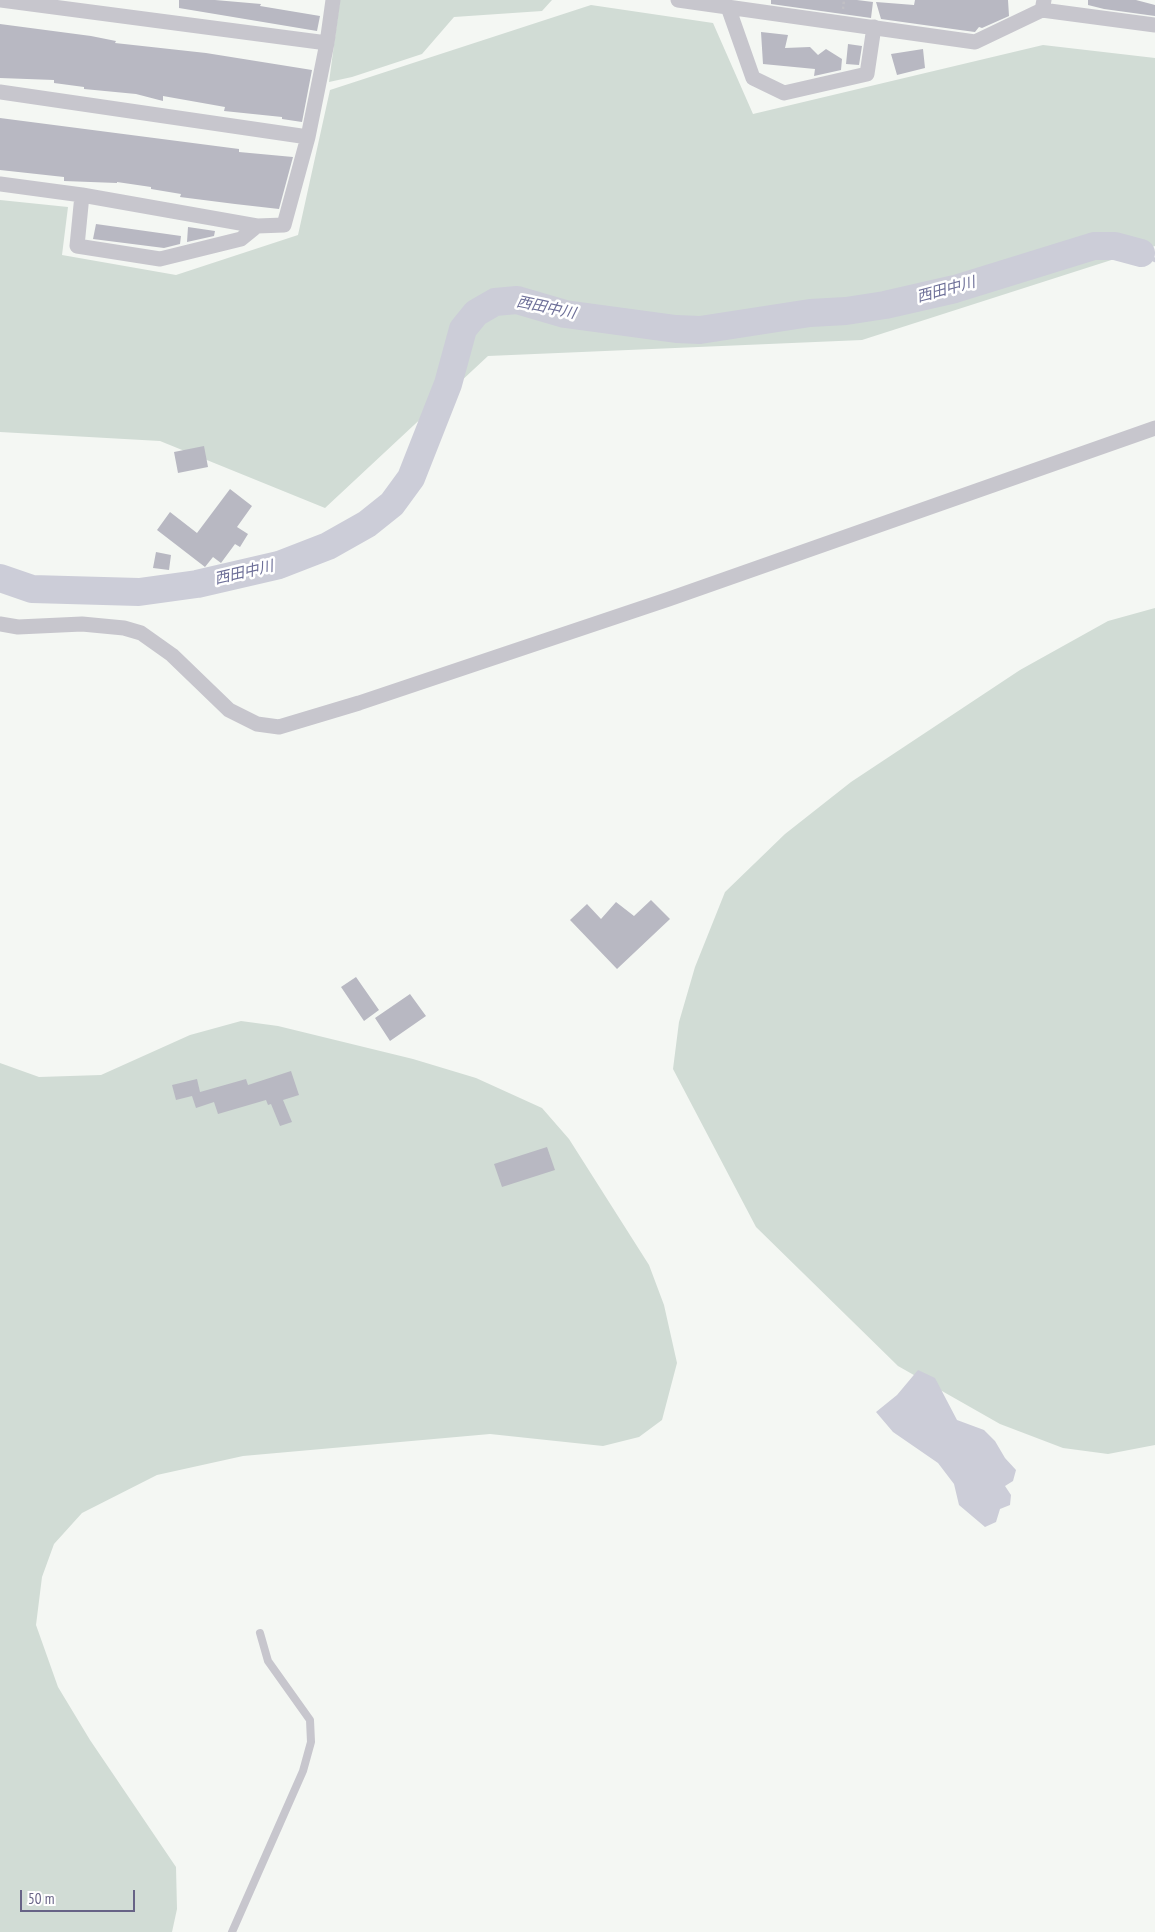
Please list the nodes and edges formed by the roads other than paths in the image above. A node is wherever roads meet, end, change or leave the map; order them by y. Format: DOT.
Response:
graph roads {
  1 [pos="0,0"];
  2 [pos="333,0"];
  3 [pos="678,0"];
  4 [pos="1043,5"];
  5 [pos="728,7"];
  6 [pos="1155,25"];
  7 [pos="874,27"];
  8 [pos="327,44"];
  9 [pos="0,92"];
  10 [pos="308,137"];
  11 [pos="0,184"];
  12 [pos="82,195"];
  13 [pos="257,226"];
  14 [pos="1155,428"];
  15 [pos="0,624"];
  16 [pos="260,1633"];
  17 [pos="232,1932"];
  1 -- 8 [label="street"];
  2 -- 8 [label="street"];
  3 -- 5 [label="street"];
  4 -- 6 [label="street"];
  4 -- 7 [label="street"];
  5 -- 7 [label="street"];
  5 -- 7 [label="street"];
  8 -- 10 [label="street"];
  9 -- 10 [label="street"];
  10 -- 13 [label="street"];
  11 -- 12 [label="street"];
  12 -- 13 [label="street"];
  12 -- 13 [label="street"];
  14 -- 15 [label="street"];
  16 -- 17 [label="lane"];
}
